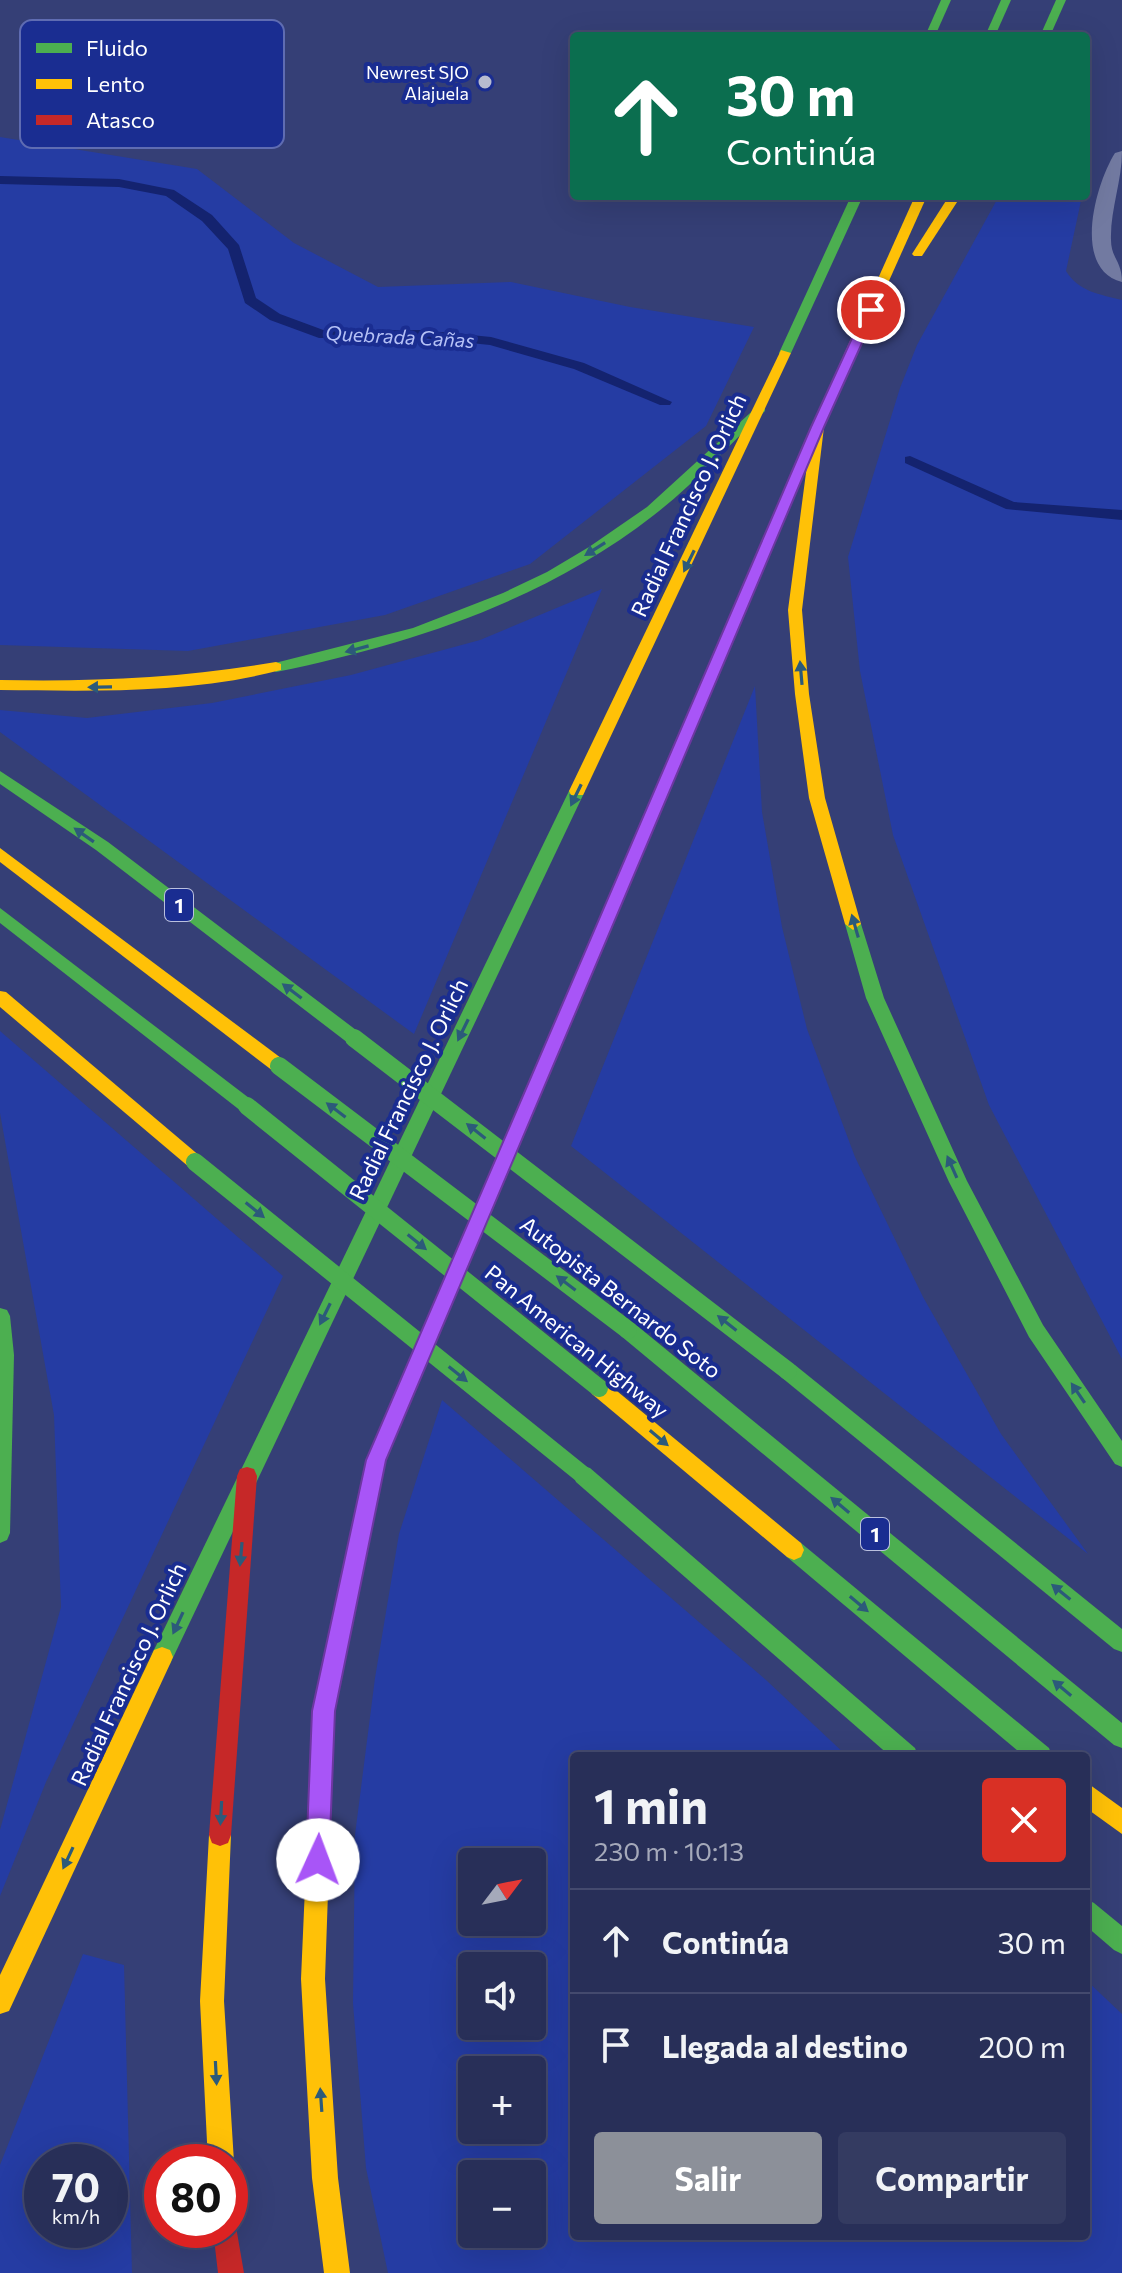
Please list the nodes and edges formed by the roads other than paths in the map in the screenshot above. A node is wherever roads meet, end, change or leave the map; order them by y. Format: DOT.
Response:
graph roads {
  1 [pos="946,0"];
  2 [pos="1006,0"];
  3 [pos="1061,0"];
  4 [pos="932,32"];
  5 [pos="992,32"];
  6 [pos="1047,32"];
  7 [pos="1122,157"];
  8 [pos="1116,195"];
  9 [pos="855,200"];
  10 [pos="919,200"];
  11 [pos="952,200"];
  12 [pos="1122,276"];
  13 [pos="846,367"];
  14 [pos="760,408"];
  15 [pos="818,427"];
  16 [pos="0,685"];
  17 [pos="0,776"];
  18 [pos="0,854"];
  19 [pos="0,914"];
  20 [pos="0,997"];
  21 [pos="0,1316"];
  22 [pos="1122,1458"];
  23 [pos="247,1476"];
  24 [pos="0,1533"];
  25 [pos="1122,1642"];
  26 [pos="1122,1737"];
  27 [pos="902,1752"];
  28 [pos="1036,1752"];
  29 [pos="1090,1796"];
  30 [pos="1122,1823"];
  31 [pos="1090,1914"];
  32 [pos="1122,1942"];
  33 [pos="0,2002"];
  34 [pos="220,2144"];
  35 [pos="228,2248"];
  36 [pos="231,2273"];
  37 [pos="337,2273"];
  1 -- 4 [label="main road"];
  2 -- 5 [label="main road"];
  3 -- 6 [label="main road"];
  7 -- 8 [label="lane"];
  8 -- 12 [label="lane"];
  9 -- 14 [label="main road, Radial Francisco J. Orlich"];
  10 -- 13 [label="main road"];
  11 -- 13 [label="main road"];
  13 -- 15 [label="main road"];
  14 -- 16 [label="main road, one-way"];
  14 -- 23 [label="main road, Radial Francisco J. Orlich, one-way"];
  22 -- 15 [label="main road, one-way"];
  37 -- 15 [label="main road, one-way"];
  25 -- 17 [label="main road, Autopista Bernardo Soto / 1, one-way, bridge"];
  26 -- 18 [label="main road, Autopista Bernardo Soto / 1, one-way, bridge"];
  19 -- 28 [label="main road, Pan American Highway, one-way, bridge"];
  20 -- 27 [label="main road, one-way, bridge"];
  21 -- 24 [label="main road"];
  23 -- 33 [label="main road, Radial Francisco J. Orlich, one-way"];
  23 -- 34 [label="main road, one-way"];
  29 -- 30 [label="main road"];
  31 -- 32 [label="main road"];
  35 -- 36 [label="main road"];
}
